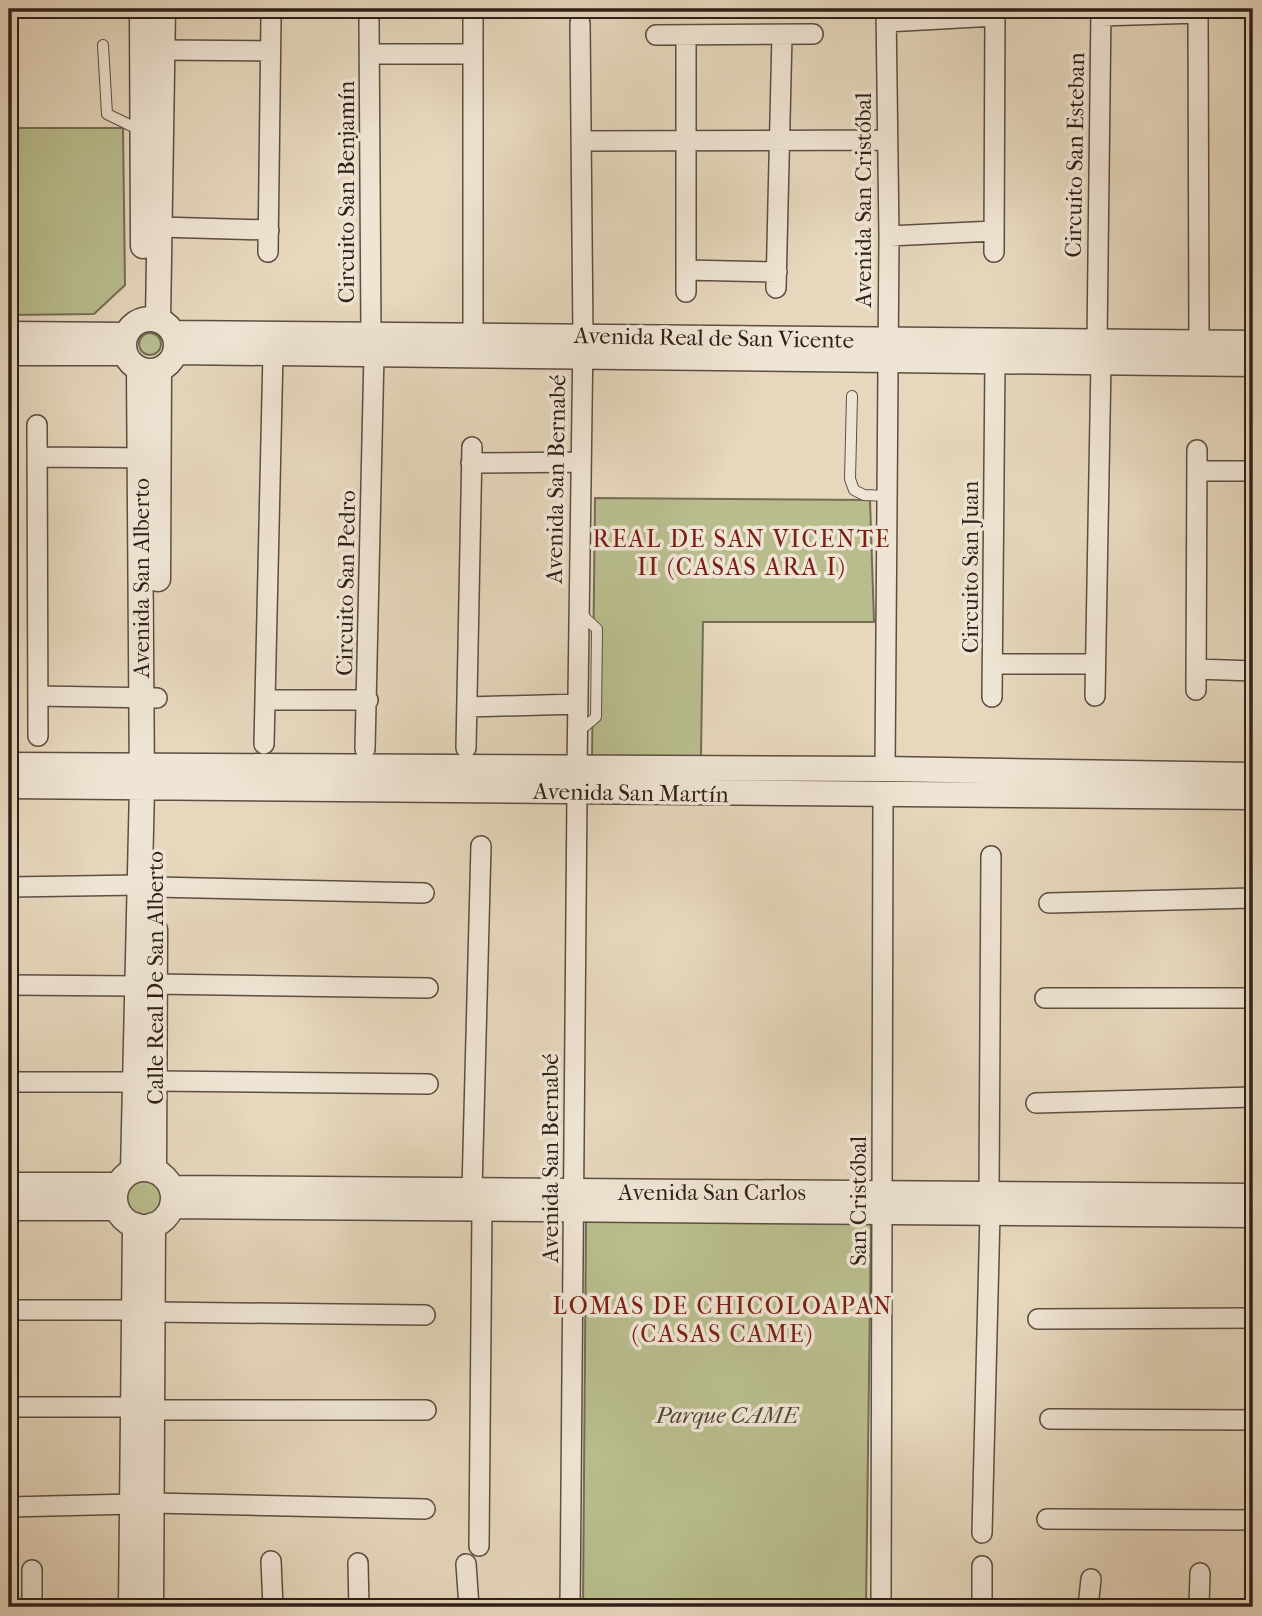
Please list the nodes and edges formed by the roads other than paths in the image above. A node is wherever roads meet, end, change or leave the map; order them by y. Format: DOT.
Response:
graph roads {
  1 [pos="142,9"];
  2 [pos="163,9"];
  3 [pos="1198,11"];
  4 [pos="995,13"];
  5 [pos="1101,13"];
  6 [pos="886,16"];
  7 [pos="473,18"];
  8 [pos="271,19"];
  9 [pos="369,20"];
  10 [pos="580,23"];
  11 [pos="813,34"];
  12 [pos="656,35"];
  13 [pos="686,35"];
  14 [pos="782,35"];
  15 [pos="103,45"];
  16 [pos="162,50"];
  17 [pos="270,51"];
  18 [pos="370,54"];
  19 [pos="472,54"];
  20 [pos="142,131"];
  21 [pos="581,141"];
  22 [pos="684,141"];
  23 [pos="781,141"];
  24 [pos="887,141"];
  25 [pos="160,228"];
  26 [pos="269,230"];
  27 [pos="994,231"];
  28 [pos="889,236"];
  29 [pos="268,252"];
  30 [pos="994,252"];
  31 [pos="686,270"];
  32 [pos="686,292"];
  33 [pos="9,334"];
  34 [pos="473,336"];
  35 [pos="1199,343"];
  36 [pos="1253,343"];
  37 [pos="150,344"];
  38 [pos="372,344"];
  39 [pos="583,347"];
  40 [pos="888,349"];
  41 [pos="1099,352"];
  42 [pos="9,353"];
  43 [pos="273,353"];
  44 [pos="995,361"];
  45 [pos="1253,364"];
  46 [pos="852,396"];
  47 [pos="37,425"];
  48 [pos="1197,450"];
  49 [pos="38,457"];
  50 [pos="150,458"];
  51 [pos="581,462"];
  52 [pos="1197,471"];
  53 [pos="1253,471"];
  54 [pos="888,496"];
  55 [pos="579,612"];
  56 [pos="993,664"];
  57 [pos="1096,664"];
  58 [pos="1197,669"];
  59 [pos="1253,671"];
  60 [pos="1196,690"];
  61 [pos="38,696"];
  62 [pos="1095,696"];
  63 [pos="992,697"];
  64 [pos="150,698"];
  65 [pos="266,700"];
  66 [pos="369,700"];
  67 [pos="578,704"];
  68 [pos="468,707"];
  69 [pos="578,733"];
  70 [pos="38,736"];
  71 [pos="264,744"];
  72 [pos="466,748"];
  73 [pos="365,750"];
  74 [pos="9,765"];
  75 [pos="577,768"];
  76 [pos="885,769"];
  77 [pos="1253,775"];
  78 [pos="149,776"];
  79 [pos="9,786"];
  80 [pos="577,793"];
  81 [pos="883,795"];
  82 [pos="1253,797"];
  83 [pos="481,846"];
  84 [pos="991,856"];
  85 [pos="148,886"];
  86 [pos="9,887"];
  87 [pos="424,893"];
  88 [pos="1253,898"];
  89 [pos="1049,903"];
  90 [pos="9,985"];
  91 [pos="145,985"];
  92 [pos="428,988"];
  93 [pos="1045,998"];
  94 [pos="1253,998"];
  95 [pos="146,1081"];
  96 [pos="9,1082"];
  97 [pos="428,1084"];
  98 [pos="1253,1097"];
  99 [pos="1036,1103"];
  100 [pos="9,1185"];
  101 [pos="144,1188"];
  102 [pos="1253,1196"];
  103 [pos="477,1200"];
  104 [pos="574,1200"];
  105 [pos="882,1203"];
  106 [pos="989,1204"];
  107 [pos="9,1208"];
  108 [pos="1253,1215"];
  109 [pos="144,1225"];
  110 [pos="9,1310"];
  111 [pos="144,1311"];
  112 [pos="425,1315"];
  113 [pos="1253,1318"];
  114 [pos="1038,1320"];
  115 [pos="9,1407"];
  116 [pos="144,1408"];
  117 [pos="426,1410"];
  118 [pos="1050,1419"];
  119 [pos="1253,1420"];
  120 [pos="143,1503"];
  121 [pos="9,1507"];
  122 [pos="425,1509"];
  123 [pos="1047,1519"];
  124 [pos="1253,1520"];
  125 [pos="982,1533"];
  126 [pos="479,1546"];
  127 [pos="271,1561"];
  128 [pos="358,1563"];
  129 [pos="466,1564"];
  130 [pos="982,1566"];
  131 [pos="32,1570"];
  132 [pos="1200,1573"];
  133 [pos="1091,1579"];
  134 [pos="32,1607"];
  135 [pos="131,1607"];
  136 [pos="152,1607"];
  137 [pos="273,1607"];
  138 [pos="359,1607"];
  139 [pos="469,1607"];
  140 [pos="570,1607"];
  141 [pos="881,1607"];
  142 [pos="982,1607"];
  143 [pos="1088,1607"];
  144 [pos="1199,1607"];
  1 -- 20 [label="street, Avenida San Alberto"];
  2 -- 16 [label="street, Avenida San Alberto"];
  3 -- 5 [label="street, Circuito San Esteban"];
  3 -- 35 [label="street, Circuito San Esteban"];
  4 -- 6 [label="street"];
  4 -- 27 [label="street"];
  5 -- 41 [label="street, Circuito San Esteban"];
  6 -- 24 [label="street, Avenida San Cristóbal"];
  7 -- 19 [label="street"];
  8 -- 17 [label="street"];
  9 -- 18 [label="street"];
  10 -- 21 [label="street, Avenida San Bernabé"];
  11 -- 14 [label="street"];
  12 -- 13 [label="street"];
  13 -- 14 [label="street"];
  13 -- 22 [label="street"];
  14 -- 23 [label="street"];
  15 -- 20 [label="lane"];
  16 -- 17 [label="street"];
  16 -- 25 [label="street, Avenida San Alberto"];
  17 -- 26 [label="street"];
  18 -- 19 [label="street, Circuito San Benjamín"];
  18 -- 38 [label="street, Circuito San Benjamín"];
  19 -- 34 [label="street"];
  20 -- 37 [label="street, Avenida San Alberto"];
  21 -- 22 [label="street"];
  21 -- 39 [label="street, Avenida San Bernabé"];
  22 -- 23 [label="street"];
  22 -- 31 [label="street"];
  23 -- 24 [label="street"];
  23 -- 31 [label="street"];
  24 -- 28 [label="street, Avenida San Cristóbal"];
  25 -- 26 [label="street"];
  25 -- 37 [label="street, Avenida San Alberto"];
  26 -- 29 [label="street"];
  27 -- 28 [label="street"];
  27 -- 30 [label="street"];
  28 -- 40 [label="street, Avenida San Cristóbal"];
  31 -- 32 [label="street"];
  33 -- 37 [label="street, Avenida Real de San Vicente"];
  34 -- 38 [label="street, Avenida Real de San Vicente"];
  34 -- 39 [label="street, Avenida Real de San Vicente"];
  35 -- 36 [label="street, Avenida Real de San Vicente"];
  35 -- 41 [label="street, Avenida Real de San Vicente"];
  37 -- 38 [label="street, Avenida Real de San Vicente"];
  37 -- 42 [label="street, Avenida Real de San Vicente"];
  37 -- 43 [label="street, Avenida Real de San Vicente"];
  37 -- 50 [label="street, Avenida San Alberto"];
  38 -- 39 [label="street, Avenida Real de San Vicente"];
  38 -- 43 [label="street, Avenida Real de San Vicente"];
  38 -- 66 [label="street, Circuito San Pedro"];
  39 -- 40 [label="street, Avenida Real de San Vicente"];
  39 -- 51 [label="street, Avenida San Bernabé"];
  40 -- 41 [label="street, Avenida Real de San Vicente"];
  40 -- 44 [label="street, Avenida Real de San Vicente"];
  40 -- 54 [label="street, Avenida San Cristóbal"];
  41 -- 44 [label="street, Avenida Real de San Vicente"];
  41 -- 45 [label="street, Avenida Real de San Vicente"];
  41 -- 57 [label="street"];
  43 -- 65 [label="street"];
  44 -- 56 [label="street, Circuito San Juan"];
  46 -- 54 [label="lane"];
  47 -- 49 [label="street"];
  48 -- 52 [label="street"];
  49 -- 50 [label="street"];
  49 -- 61 [label="street"];
  50 -- 64 [label="street, Avenida San Alberto"];
  51 -- 55 [label="street, Avenida San Bernabé"];
  51 -- 68 [label="street"];
  52 -- 53 [label="street"];
  52 -- 58 [label="street"];
  54 -- 76 [label="street, Avenida San Cristóbal"];
  55 -- 67 [label="street, Avenida San Bernabé"];
  55 -- 69 [label="lane"];
  56 -- 57 [label="street, Circuito San Juan"];
  56 -- 63 [label="street"];
  57 -- 62 [label="street"];
  58 -- 59 [label="street"];
  58 -- 60 [label="street"];
  61 -- 64 [label="street"];
  61 -- 70 [label="street"];
  64 -- 78 [label="street, Avenida San Alberto"];
  65 -- 66 [label="street, Circuito San Pedro"];
  65 -- 71 [label="street"];
  66 -- 73 [label="street"];
  67 -- 68 [label="street"];
  67 -- 69 [label="street, Avenida San Bernabé"];
  68 -- 72 [label="street"];
  69 -- 75 [label="street, Avenida San Bernabé"];
  74 -- 78 [label="street, Avenida San Martín"];
  75 -- 76 [label="street, Avenida San Martín"];
  75 -- 78 [label="street, Avenida San Martín"];
  76 -- 77 [label="street, Avenida San Martín"];
  78 -- 79 [label="street, Avenida San Martín"];
  78 -- 80 [label="street, Avenida San Martín"];
  78 -- 85 [label="street, Calle Real De San Alberto"];
  80 -- 81 [label="street, Avenida San Martín"];
  80 -- 104 [label="street, Avenida San Bernabé"];
  81 -- 82 [label="street, Avenida San Martín"];
  81 -- 105 [label="street, San Cristóbal"];
  83 -- 103 [label="street"];
  84 -- 106 [label="street"];
  85 -- 86 [label="street"];
  85 -- 87 [label="street"];
  85 -- 91 [label="street, Calle Real De San Alberto"];
  88 -- 89 [label="street"];
  90 -- 91 [label="street"];
  91 -- 92 [label="street"];
  91 -- 95 [label="street, Calle Real De San Alberto"];
  93 -- 94 [label="street"];
  95 -- 96 [label="street"];
  95 -- 97 [label="street"];
  95 -- 101 [label="street, Calle Real De San Alberto"];
  98 -- 99 [label="street"];
  100 -- 101 [label="street, Avenida San Carlos"];
  101 -- 103 [label="street, Avenida San Carlos"];
  101 -- 107 [label="street, Avenida San Carlos"];
  101 -- 109 [label="street"];
  101 -- 109 [label="street"];
  102 -- 106 [label="street, Avenida San Carlos"];
  103 -- 104 [label="street, Avenida San Carlos"];
  103 -- 126 [label="street"];
  104 -- 105 [label="street, Avenida San Carlos"];
  104 -- 140 [label="street, Avenida San Bernabé"];
  105 -- 106 [label="street, Avenida San Carlos"];
  105 -- 141 [label="street, San Cristóbal"];
  106 -- 108 [label="street, Avenida San Carlos"];
  106 -- 125 [label="street"];
  109 -- 111 [label="street"];
  110 -- 111 [label="street"];
  111 -- 112 [label="street"];
  111 -- 116 [label="street"];
  113 -- 114 [label="street"];
  115 -- 116 [label="street"];
  116 -- 117 [label="street"];
  116 -- 120 [label="street"];
  118 -- 119 [label="street"];
  120 -- 121 [label="street"];
  120 -- 122 [label="street"];
  120 -- 135 [label="street"];
  120 -- 136 [label="street"];
  123 -- 124 [label="street"];
  127 -- 137 [label="street"];
  128 -- 138 [label="street"];
  129 -- 139 [label="street"];
  130 -- 142 [label="street"];
  131 -- 134 [label="street"];
  132 -- 144 [label="street"];
  133 -- 143 [label="street"];
}
